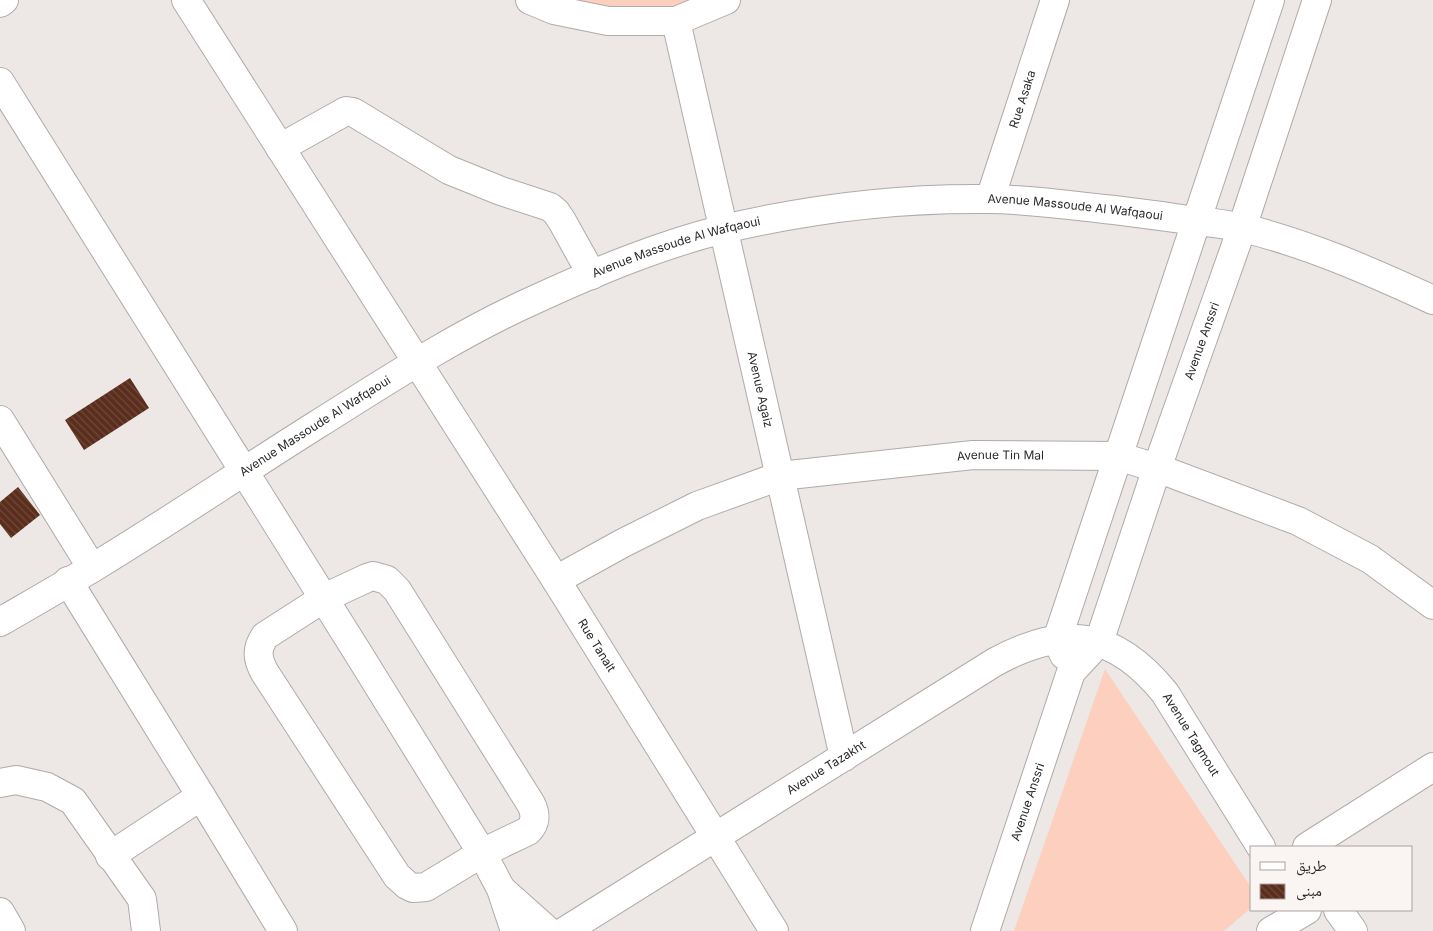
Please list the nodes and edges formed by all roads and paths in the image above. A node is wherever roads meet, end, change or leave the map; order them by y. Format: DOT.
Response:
graph roads {
  1 [pos="4,0"];
  2 [pos="186,0"];
  3 [pos="530,0"];
  4 [pos="726,0"];
  5 [pos="1055,0"];
  6 [pos="1270,0"];
  7 [pos="1317,0"];
  8 [pos="0,3"];
  9 [pos="676,21"];
  10 [pos="0,82"];
  11 [pos="280,148"];
  12 [pos="990,199"];
  13 [pos="1196,220"];
  14 [pos="1242,228"];
  15 [pos="724,229"];
  16 [pos="592,275"];
  17 [pos="1433,300"];
  18 [pos="416,363"];
  19 [pos="0,420"];
  20 [pos="1117,456"];
  21 [pos="1156,468"];
  22 [pos="243,471"];
  23 [pos="780,476"];
  24 [pos="92,568"];
  25 [pos="556,580"];
  26 [pos="68,581"];
  27 [pos="324,598"];
  28 [pos="1433,605"];
  29 [pos="0,622"];
  30 [pos="1057,640"];
  31 [pos="1099,642"];
  32 [pos="1071,672"];
  33 [pos="844,757"];
  34 [pos="1433,766"];
  35 [pos="0,783"];
  36 [pos="201,796"];
  37 [pos="716,837"];
  38 [pos="1260,846"];
  39 [pos="1309,846"];
  40 [pos="482,854"];
  41 [pos="110,856"];
  42 [pos="501,889"];
  43 [pos="1339,911"];
  44 [pos="0,912"];
  45 [pos="1305,916"];
  46 [pos="11,931"];
  47 [pos="146,931"];
  48 [pos="283,931"];
  49 [pos="515,931"];
  50 [pos="548,931"];
  51 [pos="565,931"];
  52 [pos="774,931"];
  53 [pos="985,931"];
  54 [pos="1271,931"];
  55 [pos="1353,931"];
  1 -- 8 [label="street"];
  2 -- 11 [label="street, Rue Tanalt"];
  3 -- 9 [label="street"];
  4 -- 9 [label="street"];
  5 -- 12 [label="street, Rue Asaka"];
  6 -- 13 [label="street"];
  7 -- 14 [label="street, Avenue Anssri"];
  9 -- 15 [label="street, Avenue Agaiz"];
  10 -- 22 [label="street"];
  11 -- 16 [label="street"];
  11 -- 18 [label="street, Rue Tanalt"];
  12 -- 13 [label="street, Avenue Massoude Al Wafqaoui"];
  12 -- 15 [label="street, Avenue Massoude Al Wafqaoui"];
  13 -- 14 [label="street, Avenue Massoude Al Wafqaoui"];
  13 -- 20 [label="street"];
  14 -- 17 [label="street, Avenue Massoude Al Wafqaoui"];
  14 -- 21 [label="street, Avenue Anssri"];
  15 -- 16 [label="street, Avenue Massoude Al Wafqaoui"];
  15 -- 23 [label="street, Avenue Agaiz"];
  16 -- 18 [label="street, Avenue Massoude Al Wafqaoui"];
  18 -- 22 [label="street, Avenue Massoude Al Wafqaoui"];
  18 -- 25 [label="street, Rue Tanalt"];
  19 -- 24 [label="street"];
  20 -- 21 [label="street, Avenue Tin Mal"];
  20 -- 23 [label="street, Avenue Tin Mal"];
  20 -- 30 [label="street"];
  21 -- 28 [label="street, Avenue Tin Mal"];
  21 -- 31 [label="street, Avenue Anssri"];
  22 -- 24 [label="street, Avenue Massoude Al Wafqaoui"];
  22 -- 27 [label="street"];
  23 -- 25 [label="street, Avenue Tin Mal"];
  23 -- 33 [label="street, Avenue Agaiz"];
  24 -- 26 [label="street, Avenue Massoude Al Wafqaoui"];
  25 -- 37 [label="street, Rue Tanalt"];
  26 -- 29 [label="street, Avenue Massoude Al Wafqaoui"];
  26 -- 36 [label="street"];
  27 -- 40 [label="street"];
  27 -- 40 [label="street"];
  27 -- 40 [label="street"];
  30 -- 31 [label="street, Avenue Tazakht"];
  30 -- 32 [label="street"];
  30 -- 33 [label="street, Avenue Tazakht"];
  31 -- 32 [label="street, Avenue Anssri"];
  31 -- 38 [label="street, Avenue Tagmout"];
  32 -- 53 [label="street, Avenue Anssri"];
  33 -- 37 [label="street, Avenue Tazakht"];
  34 -- 39 [label="street"];
  35 -- 41 [label="street"];
  36 -- 41 [label="street"];
  36 -- 48 [label="street"];
  37 -- 51 [label="street, Avenue Tazakht"];
  37 -- 52 [label="street, Rue Tanalt"];
  40 -- 42 [label="street"];
  41 -- 47 [label="street"];
  42 -- 49 [label="street"];
  42 -- 50 [label="street"];
  43 -- 55 [label="street"];
  44 -- 46 [label="street"];
  45 -- 54 [label="street"];
}
